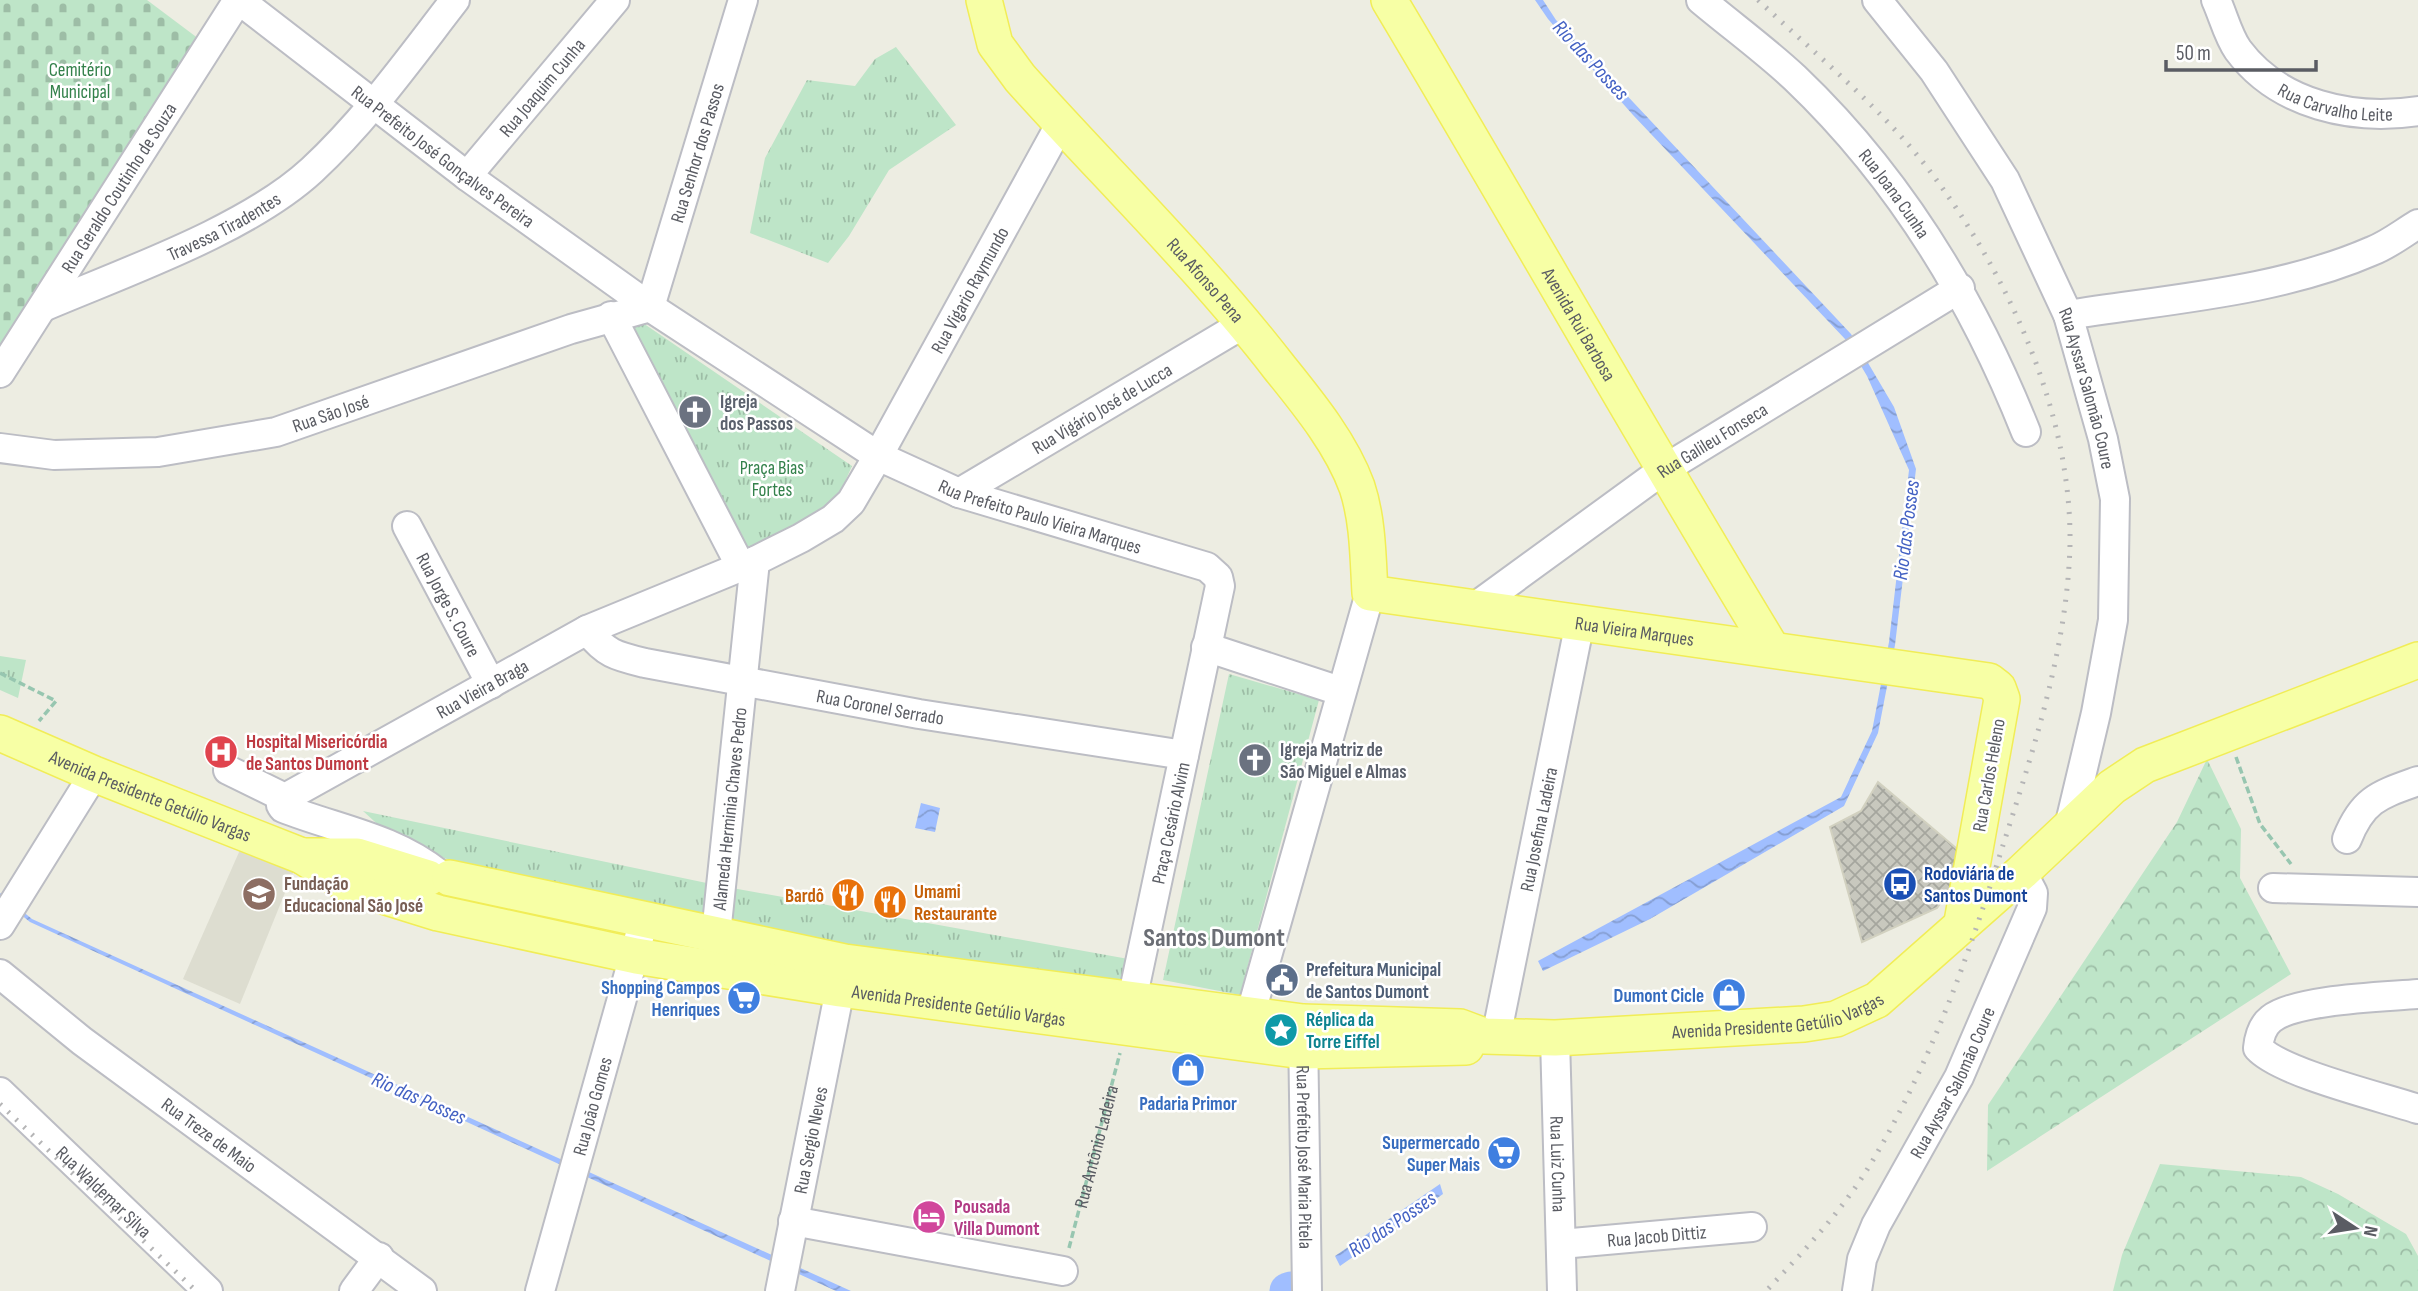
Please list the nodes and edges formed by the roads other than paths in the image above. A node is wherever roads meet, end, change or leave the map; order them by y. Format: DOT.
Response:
graph roads {
  1 [pos="238,0"];
  2 [pos="455,0"];
  3 [pos="615,0"];
  4 [pos="743,0"];
  5 [pos="984,0"];
  6 [pos="1389,0"];
  7 [pos="1701,0"];
  8 [pos="1877,0"];
  9 [pos="2216,0"];
  10 [pos="375,103"];
  11 [pos="2418,111"];
  12 [pos="1061,123"];
  13 [pos="467,176"];
  14 [pos="2418,224"];
  15 [pos="1960,288"];
  16 [pos="43,307"];
  17 [pos="650,307"];
  18 [pos="2068,314"];
  19 [pos="611,316"];
  20 [pos="1245,323"];
  21 [pos="0,373"];
  22 [pos="2026,432"];
  23 [pos="0,448"];
  24 [pos="878,456"];
  25 [pos="1663,470"];
  26 [pos="959,493"];
  27 [pos="407,526"];
  28 [pos="748,564"];
  29 [pos="1207,567"];
  30 [pos="1370,593"];
  31 [pos="1475,607"];
  32 [pos="1580,622"];
  33 [pos="587,630"];
  34 [pos="1206,646"];
  35 [pos="1772,649"];
  36 [pos="2418,660"];
  37 [pos="1887,666"];
  38 [pos="743,683"];
  39 [pos="491,684"];
  40 [pos="1340,691"];
  41 [pos="0,733"];
  42 [pos="1184,755"];
  43 [pos="228,770"];
  44 [pos="94,774"];
  45 [pos="2418,781"];
  46 [pos="285,798"];
  47 [pos="2069,827"];
  48 [pos="2347,839"];
  49 [pos="2022,872"];
  50 [pos="2273,888"];
  51 [pos="436,890"];
  52 [pos="2418,892"];
  53 [pos="644,920"];
  54 [pos="1962,922"];
  55 [pos="1,923"];
  56 [pos="716,934"];
  57 [pos="636,956"];
  58 [pos="0,974"];
  59 [pos="956,976"];
  60 [pos="840,989"];
  61 [pos="2418,994"];
  62 [pos="1129,1014"];
  63 [pos="1250,1016"];
  64 [pos="1303,1037"];
  65 [pos="1490,1037"];
  66 [pos="1555,1038"];
  67 [pos="0,1092"];
  68 [pos="2418,1109"];
  69 [pos="1752,1227"];
  70 [pos="1561,1244"];
  71 [pos="786,1257"];
  72 [pos="379,1258"];
  73 [pos="1063,1271"];
  74 [pos="208,1291"];
  75 [pos="354,1291"];
  76 [pos="422,1291"];
  77 [pos="540,1291"];
  78 [pos="1307,1291"];
  79 [pos="1562,1291"];
  80 [pos="1857,1291"];
  1 -- 10 [label="street, Rua Prefeito José Gonçalves Pereira"];
  1 -- 16 [label="street, Rua Geraldo Coutinho de Souza"];
  2 -- 10 [label="street, Travessa Tiradentes"];
  3 -- 13 [label="street, Rua Joaquim Cunha"];
  4 -- 17 [label="street, Rua Senhor dos Passos"];
  5 -- 12 [label="main road, Rua Afonso Pena"];
  6 -- 25 [label="main road, Avenida Rui Barbosa"];
  7 -- 15 [label="street, Rua Joana Cunha"];
  8 -- 18 [label="street, Rua Ayssar Salomão Coure"];
  9 -- 11 [label="street, Rua Carvalho Leite"];
  10 -- 13 [label="street, Rua Prefeito José Gonçalves Pereira"];
  10 -- 16 [label="street, Travessa Tiradentes"];
  12 -- 20 [label="main road, Rua Afonso Pena"];
  12 -- 24 [label="street, Rua Vigario Raymundo"];
  13 -- 17 [label="street, Rua Prefeito José Gonçalves Pereira"];
  14 -- 18 [label="street"];
  15 -- 22 [label="street, Rua Joana Cunha"];
  15 -- 25 [label="street, Rua Galileu Fonseca"];
  16 -- 21 [label="street, Rua Geraldo Coutinho de Souza"];
  17 -- 19 [label="street, Rua São José"];
  17 -- 24 [label="street"];
  18 -- 47 [label="street, Rua Ayssar Salomão Coure"];
  19 -- 23 [label="street, Rua São José"];
  19 -- 28 [label="street"];
  20 -- 26 [label="street, Rua Vigário José de Lucca"];
  20 -- 30 [label="main road, Rua Afonso Pena"];
  24 -- 26 [label="street, Rua Prefeito Paulo Vieira Marques"];
  24 -- 28 [label="street"];
  25 -- 31 [label="street, Rua Galileu Fonseca"];
  25 -- 35 [label="main road, Avenida Rui Barbosa"];
  26 -- 29 [label="street, Rua Prefeito Paulo Vieira Marques"];
  27 -- 39 [label="street, Rua Jorge S. Coure"];
  28 -- 33 [label="street, Rua Vieira Braga"];
  28 -- 38 [label="street, Alameda Herminia Chaves Pedro"];
  29 -- 34 [label="street, Praça Cesário Alvim"];
  30 -- 31 [label="main road, Rua Vieira Marques"];
  30 -- 40 [label="street"];
  31 -- 32 [label="main road, Rua Vieira Marques"];
  32 -- 35 [label="main road, Rua Vieira Marques"];
  32 -- 65 [label="street, Rua Josefina Ladeira"];
  33 -- 38 [label="street, Rua Coronel Serrado"];
  33 -- 39 [label="street, Rua Vieira Braga"];
  34 -- 40 [label="street"];
  34 -- 42 [label="street, Praça Cesário Alvim"];
  35 -- 37 [label="main road, Rua Vieira Marques"];
  36 -- 47 [label="main road, Avenida Presidente Getúlio Vargas"];
  37 -- 54 [label="main road, Rua Carlos Heleno"];
  38 -- 42 [label="street, Rua Coronel Serrado"];
  38 -- 56 [label="street, Alameda Herminia Chaves Pedro"];
  39 -- 46 [label="street, Rua Vieira Braga"];
  40 -- 63 [label="street"];
  41 -- 44 [label="main road, Avenida Presidente Getúlio Vargas"];
  42 -- 62 [label="street, Praça Cesário Alvim"];
  43 -- 46 [label="street"];
  44 -- 51 [label="main road, Avenida Presidente Getúlio Vargas"];
  44 -- 55 [label="street"];
  45 -- 48 [label="street"];
  46 -- 51 [label="street"];
  47 -- 49 [label="main road, Avenida Presidente Getúlio Vargas"];
  49 -- 54 [label="main road, Avenida Presidente Getúlio Vargas"];
  49 -- 80 [label="street, Rua Ayssar Salomão Coure"];
  50 -- 52 [label="street"];
  51 -- 53 [label="main road, Avenida Presidente Getúlio Vargas"];
  51 -- 57 [label="main road, Avenida Presidente Getúlio Vargas"];
  53 -- 56 [label="main road, Avenida Presidente Getúlio Vargas"];
  53 -- 57 [label="street, Rua João Gomes"];
  54 -- 66 [label="main road, Avenida Presidente Getúlio Vargas"];
  56 -- 59 [label="main road, Avenida Presidente Getúlio Vargas"];
  57 -- 60 [label="main road, Avenida Presidente Getúlio Vargas"];
  57 -- 77 [label="street, Rua João Gomes"];
  58 -- 72 [label="street, Rua Treze de Maio"];
  59 -- 60 [label="main road"];
  59 -- 62 [label="main road, Avenida Presidente Getúlio Vargas"];
  60 -- 62 [label="main road, Avenida Presidente Getúlio Vargas"];
  60 -- 71 [label="street, Rua Sergio Neves"];
  61 -- 68 [label="street"];
  62 -- 63 [label="main road, Avenida Presidente Getúlio Vargas"];
  62 -- 64 [label="main road, Avenida Presidente Getúlio Vargas"];
  63 -- 64 [label="main road, Avenida Presidente Getúlio Vargas"];
  64 -- 65 [label="main road, Avenida Presidente Getúlio Vargas"];
  64 -- 78 [label="street, Rua Prefeito José Maria Pitela"];
  65 -- 66 [label="main road, Avenida Presidente Getúlio Vargas"];
  66 -- 70 [label="street, Rua Luiz Cunha"];
  67 -- 74 [label="street, Rua Waldemar Silva"];
  69 -- 70 [label="street, Rua Jacob Dittiz"];
  70 -- 79 [label="street, Rua Luiz Cunha"];
  71 -- 73 [label="street"];
  72 -- 75 [label="street"];
  72 -- 76 [label="street, Rua Treze de Maio"];
}
